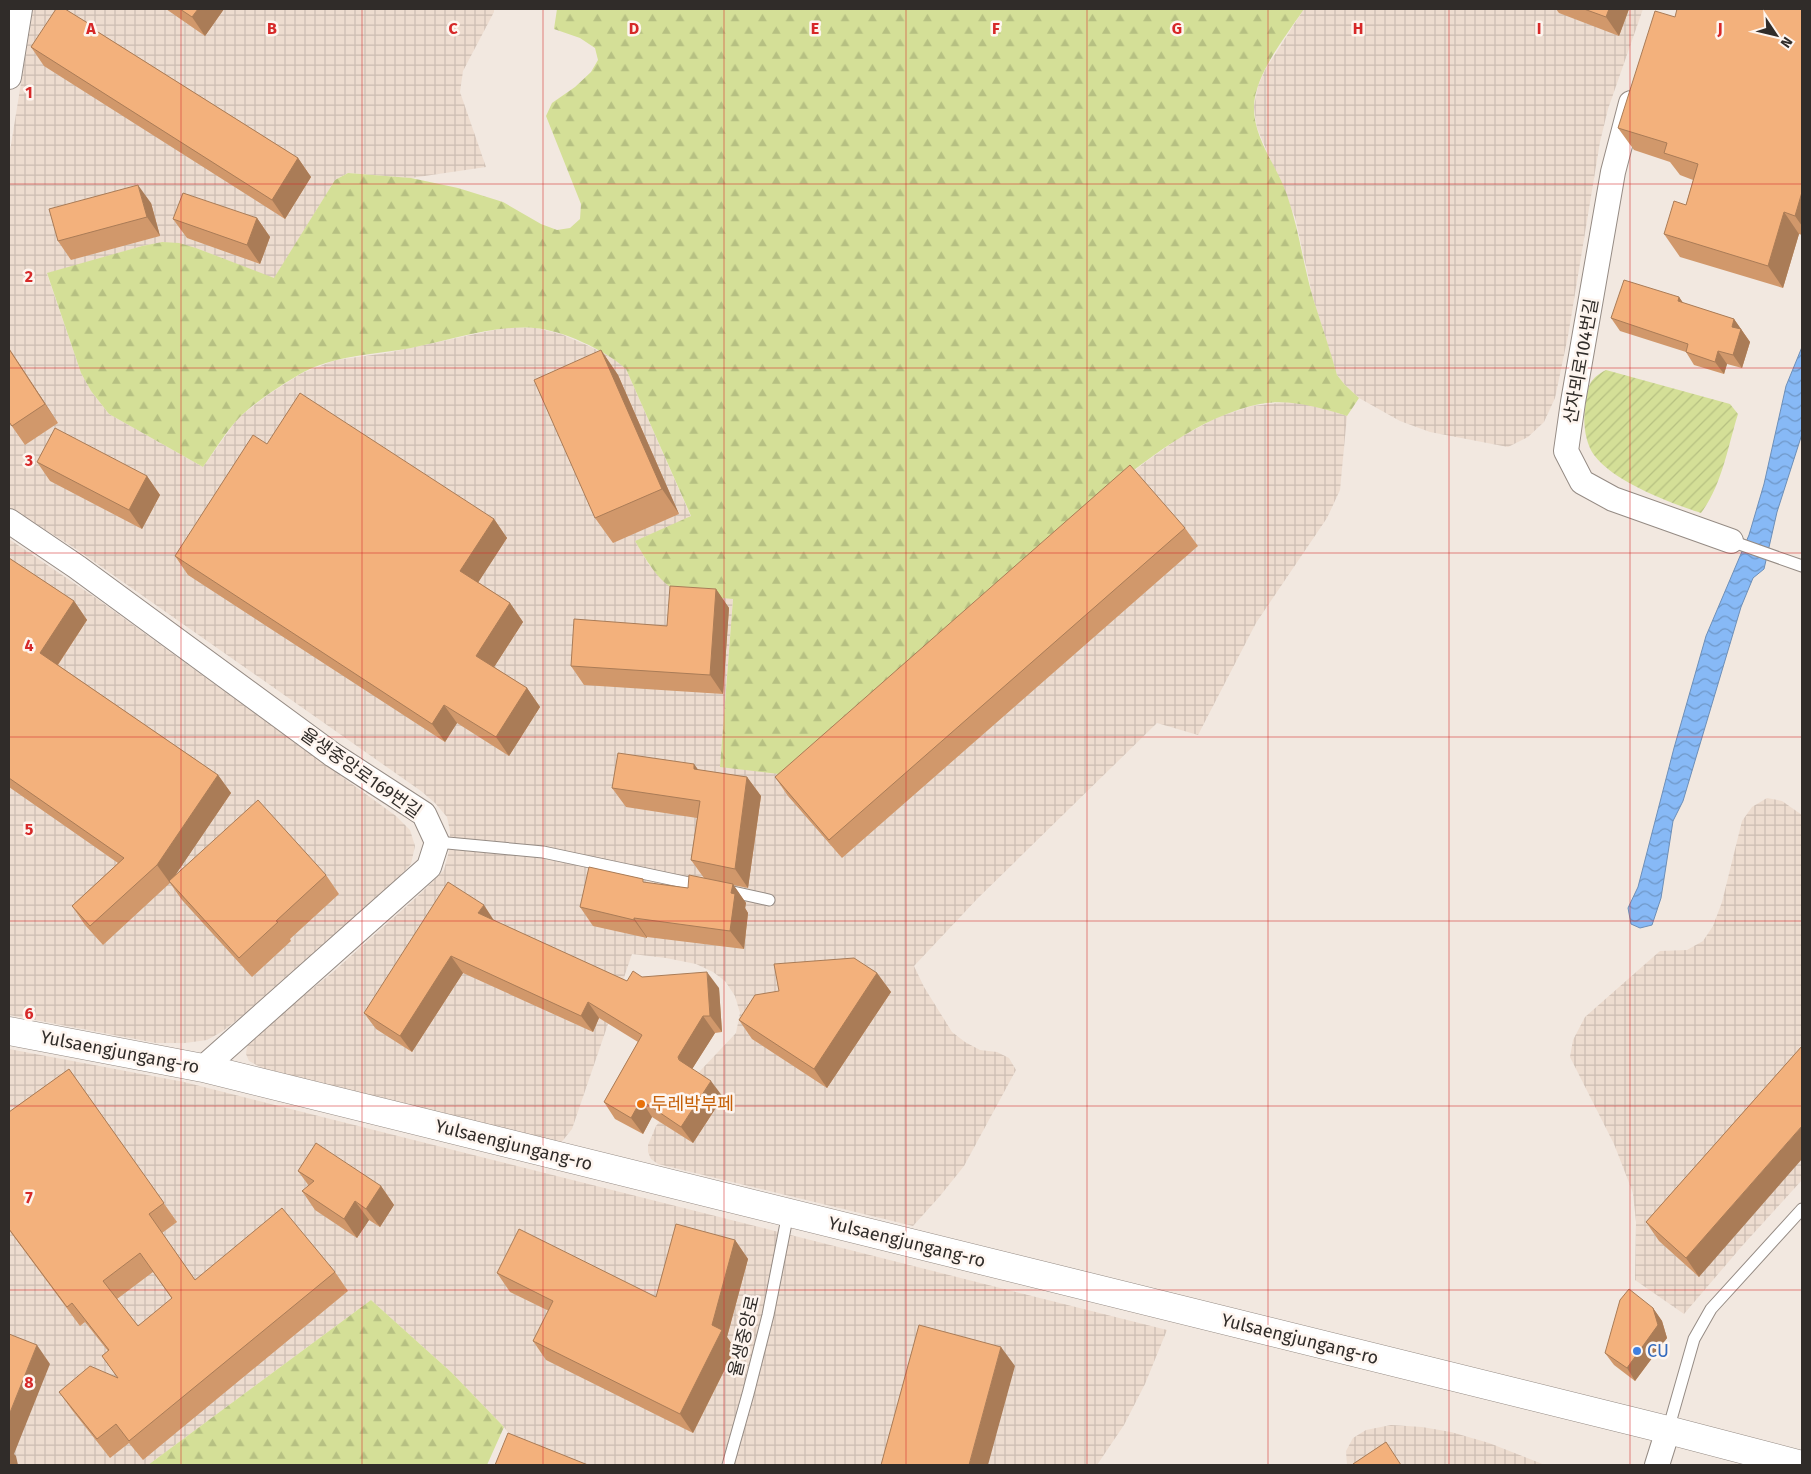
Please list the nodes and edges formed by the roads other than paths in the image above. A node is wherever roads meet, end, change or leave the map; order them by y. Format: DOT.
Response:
graph roads {
  1 [pos="20,9"];
  2 [pos="9,77"];
  3 [pos="1638,78"];
  4 [pos="9,521"];
  5 [pos="1731,541"];
  6 [pos="1802,566"];
  7 [pos="437,842"];
  8 [pos="769,900"];
  9 [pos="9,1031"];
  10 [pos="203,1068"];
  11 [pos="1802,1209"];
  12 [pos="788,1213"];
  13 [pos="1668,1430"];
  14 [pos="728,1465"];
  15 [pos="1658,1465"];
  16 [pos="1802,1465"];
  1 -- 2 [label="street"];
  3 -- 5 [label="street, 산자뫼로104번길"];
  4 -- 7 [label="street, 율생중앙로169번길"];
  5 -- 6 [label="lane, 산자뫼로104번길"];
  7 -- 8 [label="lane"];
  7 -- 10 [label="street"];
  9 -- 10 [label="street, Yulsaengjungang-ro"];
  10 -- 12 [label="street, Yulsaengjungang-ro"];
  11 -- 13 [label="lane"];
  12 -- 13 [label="street, Yulsaengjungang-ro"];
  12 -- 14 [label="lane, 율생중앙로"];
  13 -- 15 [label="street"];
  13 -- 16 [label="street, Yulsaengjungang-ro"];
}
